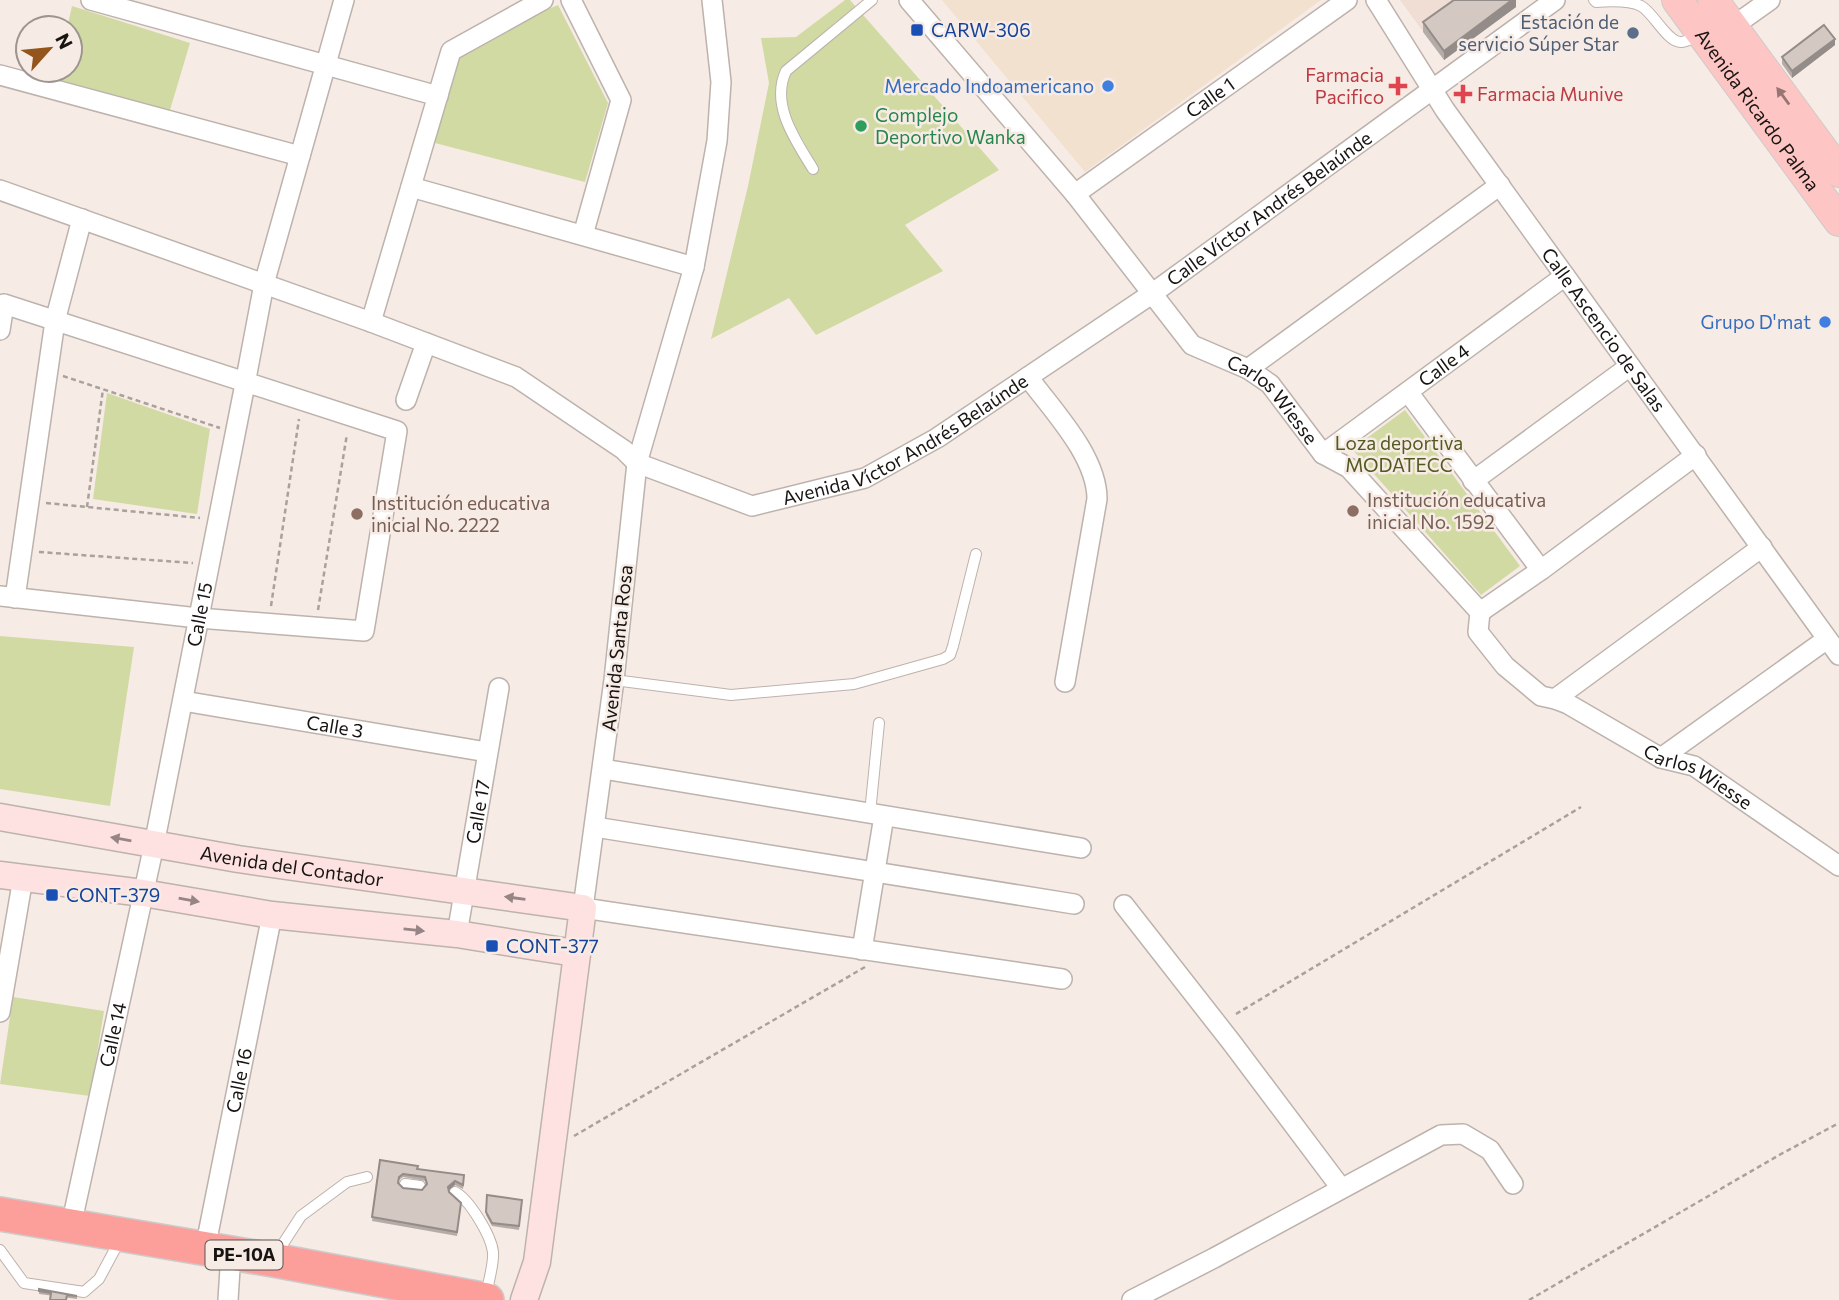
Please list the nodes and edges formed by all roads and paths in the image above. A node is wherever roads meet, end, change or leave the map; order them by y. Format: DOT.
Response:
graph roads {
  1 [pos="91,0"];
  2 [pos="344,0"];
  3 [pos="542,0"];
  4 [pos="570,0"];
  5 [pos="712,0"];
  6 [pos="872,0"];
  7 [pos="909,0"];
  8 [pos="1347,0"];
  9 [pos="1376,0"];
  10 [pos="1555,0"];
  11 [pos="1594,0"];
  12 [pos="1677,0"];
  13 [pos="1713,0"];
  14 [pos="1770,0"];
  15 [pos="1639,2"];
  16 [pos="1532,6"];
  17 [pos="1715,35"];
  18 [pos="326,66"];
  19 [pos="0,75"];
  20 [pos="1432,90"];
  21 [pos="438,96"];
  22 [pos="300,156"];
  23 [pos="1826,158"];
  24 [pos="813,169"];
  25 [pos="1500,185"];
  26 [pos="411,187"];
  27 [pos="0,190"];
  28 [pos="1075,194"];
  29 [pos="82,219"];
  30 [pos="1839,221"];
  31 [pos="583,235"];
  32 [pos="694,267"];
  33 [pos="1565,276"];
  34 [pos="264,284"];
  35 [pos="1153,293"];
  36 [pos="55,321"];
  37 [pos="371,322"];
  38 [pos="0,330"];
  39 [pos="426,343"];
  40 [pos="1630,366"];
  41 [pos="1248,369"];
  42 [pos="47,370"];
  43 [pos="1028,377"];
  44 [pos="245,384"];
  45 [pos="103,389"];
  46 [pos="1408,392"];
  47 [pos="406,400"];
  48 [pos="302,402"];
  49 [pos="350,417"];
  50 [pos="235,434"];
  51 [pos="1323,454"];
  52 [pos="1696,455"];
  53 [pos="637,463"];
  54 [pos="1473,481"];
  55 [pos="29,502"];
  56 [pos="87,508"];
  57 [pos="218,520"];
  58 [pos="1762,547"];
  59 [pos="22,551"];
  60 [pos="976,554"];
  61 [pos="210,565"];
  62 [pos="1541,570"];
  63 [pos="8,597"];
  64 [pos="1480,612"];
  65 [pos="198,618"];
  66 [pos="269,623"];
  67 [pos="316,627"];
  68 [pos="1827,639"];
  69 [pos="1839,655"];
  70 [pos="614,680"];
  71 [pos="1065,682"];
  72 [pos="499,688"];
  73 [pos="1555,699"];
  74 [pos="183,701"];
  75 [pos="879,723"];
  76 [pos="487,752"];
  77 [pos="1661,758"];
  78 [pos="603,769"];
  79 [pos="1581,807"];
  80 [pos="877,815"];
  81 [pos="0,817"];
  82 [pos="595,827"];
  83 [pos="154,845"];
  84 [pos="1081,848"];
  85 [pos="1839,866"];
  86 [pos="874,872"];
  87 [pos="11,876"];
  88 [pos="465,890"];
  89 [pos="143,893"];
  90 [pos="1074,904"];
  91 [pos="1124,905"];
  92 [pos="583,908"];
  93 [pos="272,915"];
  94 [pos="457,934"];
  95 [pos="862,950"];
  96 [pos="575,953"];
  97 [pos="889,954"];
  98 [pos="1062,979"];
  99 [pos="0,1012"];
  100 [pos="1236,1014"];
  101 [pos="1839,1123"];
  102 [pos="553,1149"];
  103 [pos="367,1178"];
  104 [pos="405,1184"];
  105 [pos="1513,1184"];
  106 [pos="420,1186"];
  107 [pos="1341,1188"];
  108 [pos="455,1192"];
  109 [pos="0,1214"];
  110 [pos="71,1226"];
  111 [pos="123,1235"];
  112 [pos="0,1250"];
  113 [pos="218,1251"];
  114 [pos="273,1260"];
  115 [pos="228,1300"];
  116 [pos="486,1300"];
  117 [pos="524,1300"];
  118 [pos="1132,1300"];
  119 [pos="1529,1300"];
  1 -- 18 [label="street"];
  2 -- 18 [label="street, Calle 15"];
  3 -- 21 [label="street"];
  4 -- 31 [label="street"];
  5 -- 32 [label="street, Avenida Santa Rosa"];
  6 -- 24 [label="lane"];
  7 -- 28 [label="street, Carlos Wiesse"];
  8 -- 28 [label="street, Calle 1"];
  9 -- 20 [label="street, Calle Ascencio de Salas"];
  10 -- 16 [label="street, Calle Víctor Andrés Belaúnde"];
  11 -- 15 [label="lane"];
  12 -- 17 [label="main road, Avenida Ricardo Palma"];
  13 -- 17 [label="main road, Avenida Ricardo Palma"];
  14 -- 17 [label="street"];
  15 -- 17 [label="lane"];
  16 -- 20 [label="street, Calle Víctor Andrés Belaúnde"];
  17 -- 23 [label="main road, Avenida Ricardo Palma"];
  18 -- 21 [label="street"];
  18 -- 22 [label="street, Calle 15"];
  19 -- 22 [label="street"];
  20 -- 25 [label="street, Calle Ascencio de Salas"];
  20 -- 35 [label="street, Calle Víctor Andrés Belaúnde"];
  21 -- 26 [label="street"];
  22 -- 34 [label="street, Calle 15"];
  23 -- 30 [label="main road, Avenida Ricardo Palma"];
  25 -- 33 [label="street, Calle Ascencio de Salas"];
  25 -- 41 [label="street"];
  26 -- 31 [label="street"];
  26 -- 37 [label="street"];
  27 -- 29 [label="street, Avenida Víctor Andrés Belaúnde"];
  28 -- 35 [label="street, Carlos Wiesse"];
  29 -- 34 [label="street, Avenida Víctor Andrés Belaúnde"];
  29 -- 36 [label="street"];
  31 -- 32 [label="street"];
  32 -- 53 [label="street, Avenida Santa Rosa"];
  33 -- 40 [label="street, Calle Ascencio de Salas"];
  33 -- 46 [label="street, Calle 4"];
  34 -- 37 [label="street, Avenida Víctor Andrés Belaúnde"];
  34 -- 44 [label="street, Calle 15"];
  35 -- 41 [label="street, Carlos Wiesse"];
  35 -- 43 [label="street, Avenida Víctor Andrés Belaúnde"];
  36 -- 38 [label="street"];
  36 -- 42 [label="street"];
  36 -- 44 [label="street"];
  37 -- 39 [label="street, Avenida Víctor Andrés Belaúnde"];
  39 -- 47 [label="street"];
  39 -- 53 [label="street, Avenida Víctor Andrés Belaúnde"];
  40 -- 52 [label="street, Calle Ascencio de Salas"];
  40 -- 54 [label="street"];
  41 -- 51 [label="street, Carlos Wiesse"];
  42 -- 45 [label="path"];
  42 -- 55 [label="street"];
  43 -- 53 [label="street, Avenida Víctor Andrés Belaúnde"];
  43 -- 71 [label="street"];
  44 -- 48 [label="street"];
  44 -- 50 [label="street, Calle 15"];
  45 -- 50 [label="path"];
  45 -- 56 [label="path"];
  46 -- 51 [label="street, Calle 4"];
  46 -- 54 [label="street"];
  48 -- 49 [label="street"];
  48 -- 66 [label="path"];
  49 -- 67 [label="path"];
  49 -- 67 [label="street"];
  50 -- 57 [label="street, Calle 15"];
  51 -- 64 [label="street, Carlos Wiesse"];
  52 -- 58 [label="street, Calle Ascencio de Salas"];
  52 -- 62 [label="street"];
  53 -- 70 [label="street, Avenida Santa Rosa"];
  54 -- 62 [label="street"];
  55 -- 56 [label="path"];
  55 -- 59 [label="street"];
  56 -- 57 [label="path"];
  57 -- 61 [label="street, Calle 15"];
  58 -- 68 [label="street, Calle Ascencio de Salas"];
  58 -- 73 [label="street"];
  59 -- 61 [label="path"];
  59 -- 63 [label="street"];
  60 -- 70 [label="lane"];
  61 -- 65 [label="street, Calle 15"];
  62 -- 64 [label="street"];
  63 -- 65 [label="street"];
  64 -- 73 [label="street, Carlos Wiesse"];
  65 -- 66 [label="street"];
  65 -- 74 [label="street, Calle 15"];
  66 -- 67 [label="street"];
  68 -- 69 [label="street, Calle Ascencio de Salas"];
  68 -- 77 [label="street"];
  70 -- 78 [label="street, Avenida Santa Rosa"];
  72 -- 76 [label="street, Calle 17"];
  73 -- 77 [label="street, Carlos Wiesse"];
  74 -- 76 [label="street, Calle 3"];
  74 -- 83 [label="street, Calle 15"];
  75 -- 80 [label="lane"];
  76 -- 88 [label="street, Calle 17"];
  77 -- 85 [label="street, Carlos Wiesse"];
  78 -- 80 [label="street"];
  78 -- 82 [label="street, Avenida Santa Rosa"];
  79 -- 100 [label="path"];
  80 -- 84 [label="street"];
  80 -- 86 [label="street"];
  83 -- 81 [label="street, Avenida del Contador, one-way"];
  82 -- 86 [label="street"];
  82 -- 92 [label="street, Avenida Santa Rosa"];
  83 -- 88 [label="street, Avenida del Contador"];
  83 -- 89 [label="street, Calle 14"];
  86 -- 90 [label="street"];
  86 -- 95 [label="street"];
  87 -- 89 [label="street"];
  87 -- 99 [label="street"];
  92 -- 88 [label="street, Avenida del Contador, one-way"];
  88 -- 94 [label="street, Calle 17"];
  89 -- 93 [label="street, one-way"];
  89 -- 110 [label="street, Calle 14"];
  91 -- 107 [label="street"];
  92 -- 95 [label="street"];
  92 -- 96 [label="street, Avenida Santa Rosa"];
  93 -- 94 [label="street, one-way"];
  93 -- 113 [label="street, Calle 16"];
  94 -- 96 [label="street"];
  95 -- 97 [label="street"];
  96 -- 102 [label="street, Avenida Santa Rosa"];
  97 -- 98 [label="street"];
  97 -- 102 [label="path"];
  101 -- 119 [label="path"];
  102 -- 117 [label="street, Avenida Santa Rosa"];
  103 -- 114 [label="lane"];
  104 -- 106 [label="lane"];
  105 -- 107 [label="street"];
  107 -- 118 [label="street"];
  108 -- 116 [label="lane"];
  109 -- 110 [label="highway, PE-10A"];
  110 -- 111 [label="highway, PE-10A"];
  111 -- 112 [label="lane"];
  111 -- 113 [label="highway, PE-10A"];
  113 -- 114 [label="highway, PE-10A"];
  113 -- 115 [label="street, Calle 16"];
  114 -- 116 [label="highway, PE-10A"];
}
